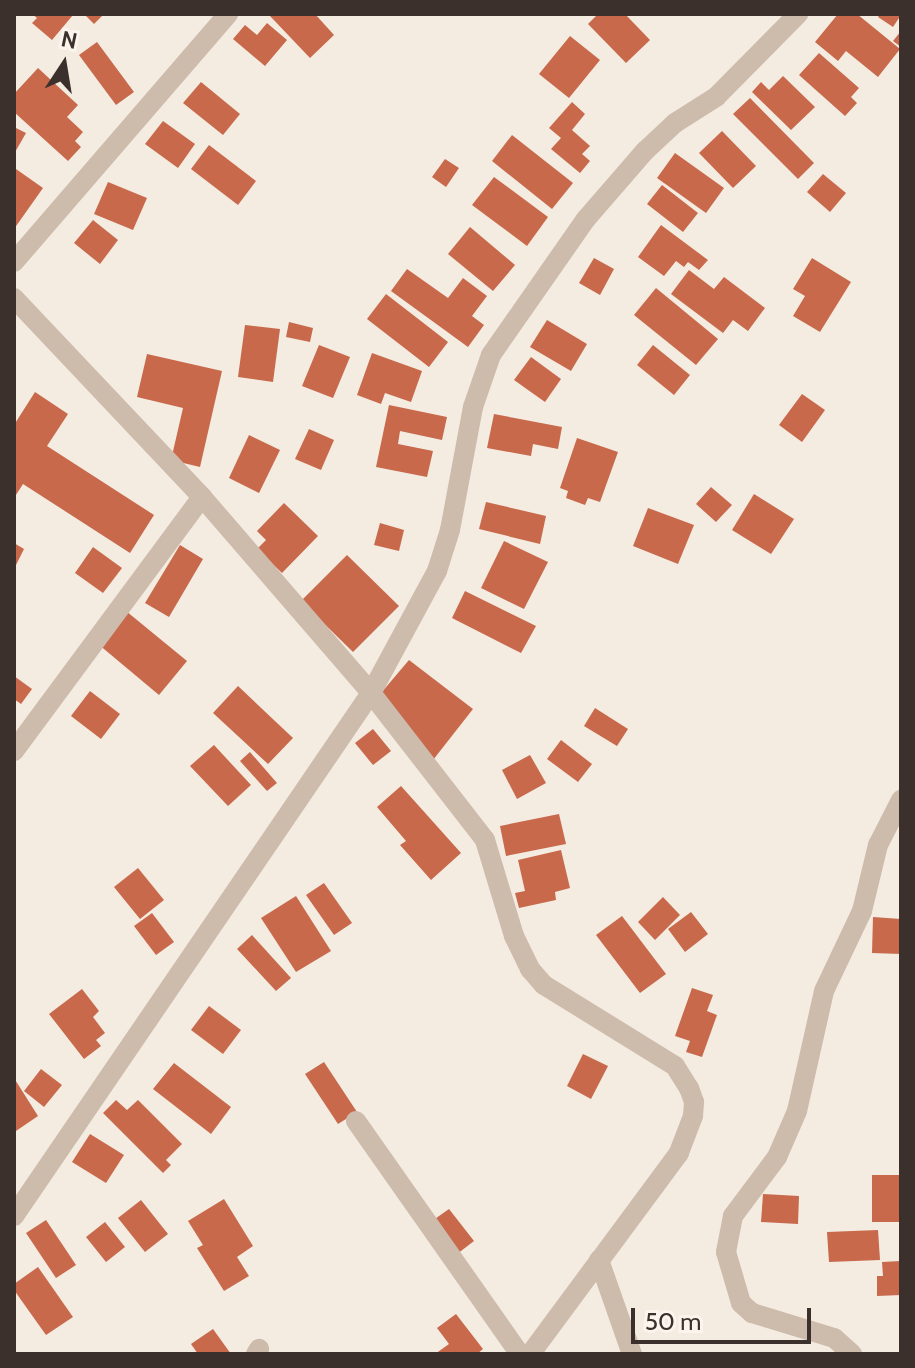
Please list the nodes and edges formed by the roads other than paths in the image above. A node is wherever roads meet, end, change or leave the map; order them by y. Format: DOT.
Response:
graph roads {
  1 [pos="228,14"];
  2 [pos="798,14"];
  3 [pos="14,262"];
  4 [pos="14,298"];
  5 [pos="202,497"];
  6 [pos="371,693"];
  7 [pos="14,751"];
  8 [pos="901,800"];
  9 [pos="356,1121"];
  10 [pos="14,1216"];
  11 [pos="599,1260"];
  12 [pos="520,1354"];
  13 [pos="530,1354"];
  14 [pos="632,1354"];
  15 [pos="852,1354"];
  1 -- 3 [label="street"];
  2 -- 6 [label="street"];
  4 -- 5 [label="street"];
  5 -- 6 [label="street"];
  5 -- 7 [label="street"];
  6 -- 10 [label="street"];
  6 -- 11 [label="street"];
  8 -- 15 [label="street"];
  9 -- 12 [label="street"];
  11 -- 13 [label="street"];
  11 -- 14 [label="street"];
}
